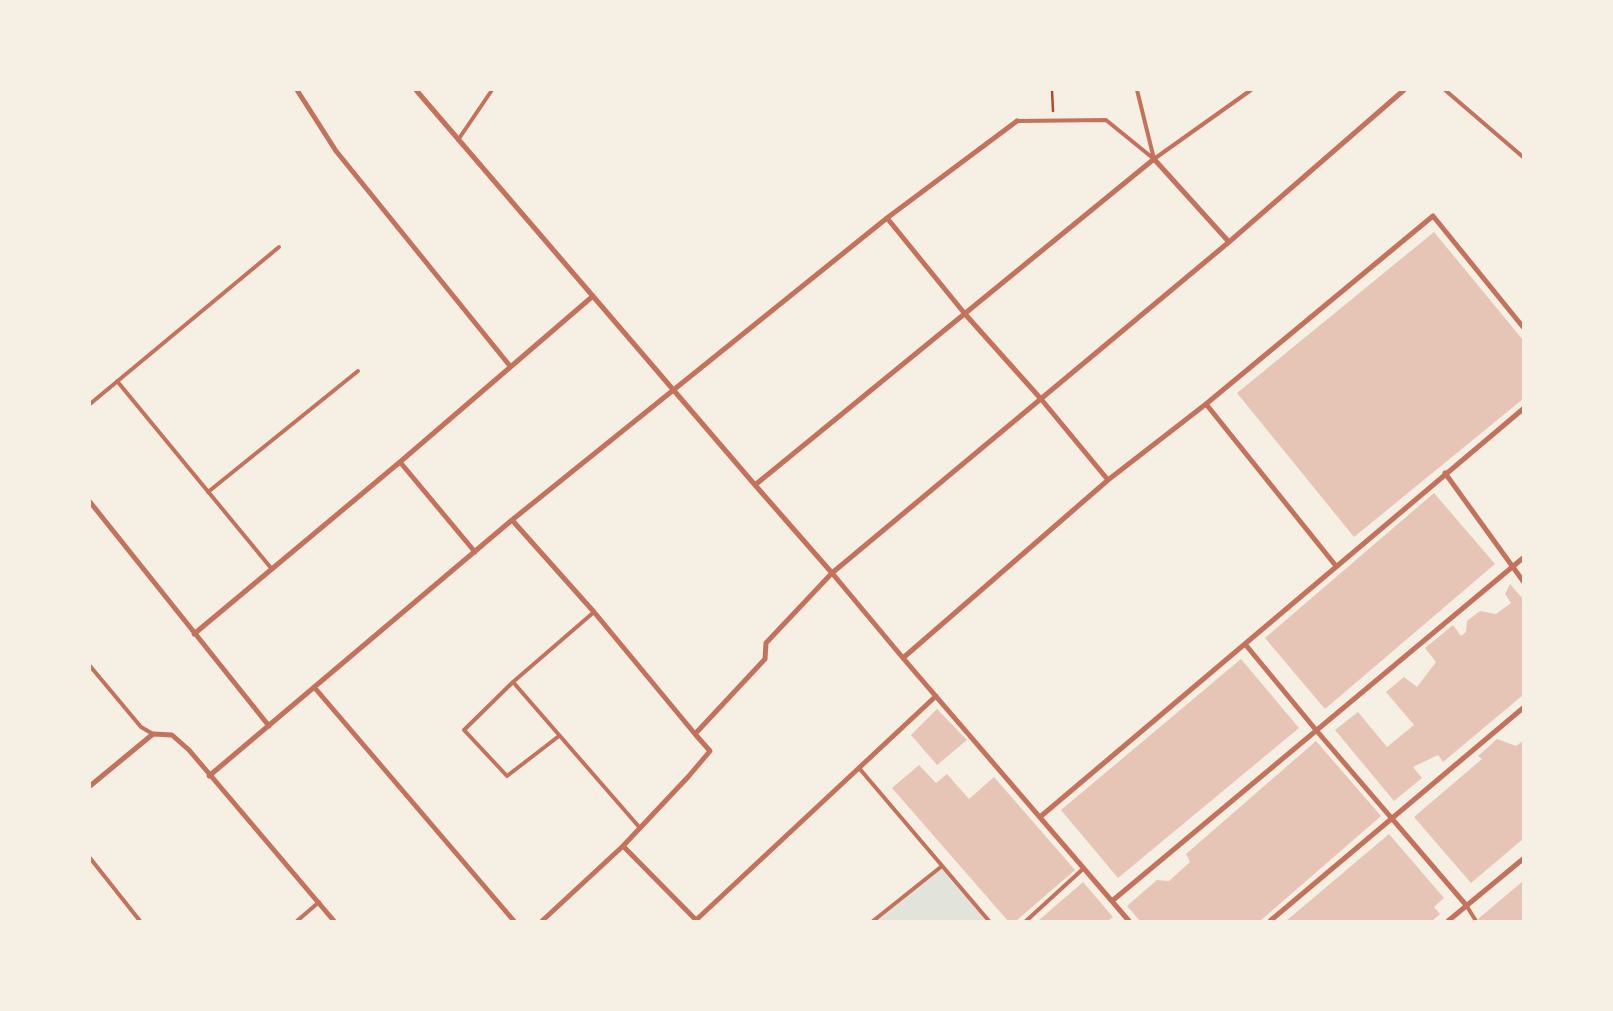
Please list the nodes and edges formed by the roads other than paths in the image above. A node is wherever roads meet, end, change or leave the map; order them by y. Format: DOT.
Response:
graph roads {
  1 [pos="297,90"];
  2 [pos="416,90"];
  3 [pos="492,90"];
  4 [pos="1137,90"];
  5 [pos="1251,90"];
  6 [pos="1404,90"];
  7 [pos="1445,90"];
  8 [pos="1017,122"];
  9 [pos="458,140"];
  10 [pos="1523,157"];
  11 [pos="1154,159"];
  12 [pos="887,218"];
  13 [pos="1229,242"];
  14 [pos="279,247"];
  15 [pos="593,296"];
  16 [pos="965,314"];
  17 [pos="1523,328"];
  18 [pos="510,366"];
  19 [pos="358,371"];
  20 [pos="117,381"];
  21 [pos="674,391"];
  22 [pos="1041,399"];
  23 [pos="90,404"];
  24 [pos="1206,404"];
  25 [pos="1523,409"];
  26 [pos="400,462"];
  27 [pos="1445,473"];
  28 [pos="1108,480"];
  29 [pos="755,485"];
  30 [pos="208,492"];
  31 [pos="90,502"];
  32 [pos="512,520"];
  33 [pos="475,552"];
  34 [pos="1523,558"];
  35 [pos="1336,566"];
  36 [pos="1512,567"];
  37 [pos="271,568"];
  38 [pos="832,573"];
  39 [pos="1523,581"];
  40 [pos="594,612"];
  41 [pos="194,634"];
  42 [pos="1245,644"];
  43 [pos="903,658"];
  44 [pos="90,666"];
  45 [pos="513,682"];
  46 [pos="314,687"];
  47 [pos="936,696"];
  48 [pos="1523,708"];
  49 [pos="269,726"];
  50 [pos="1316,730"];
  51 [pos="154,734"];
  52 [pos="695,734"];
  53 [pos="560,736"];
  54 [pos="859,768"];
  55 [pos="209,776"];
  56 [pos="90,786"];
  57 [pos="1040,817"];
  58 [pos="1391,819"];
  59 [pos="640,828"];
  60 [pos="623,846"];
  61 [pos="90,858"];
  62 [pos="1523,859"];
  63 [pos="942,866"];
  64 [pos="1084,868"];
  65 [pos="1112,901"];
  66 [pos="319,902"];
  67 [pos="1466,906"];
  68 [pos="140,921"];
  69 [pos="297,921"];
  70 [pos="334,921"];
  71 [pos="514,921"];
  72 [pos="542,921"];
  73 [pos="696,921"];
  74 [pos="873,921"];
  75 [pos="989,921"];
  76 [pos="1026,921"];
  77 [pos="1129,921"];
  78 [pos="1270,921"];
  79 [pos="1448,921"];
  80 [pos="1476,921"];
  1 -- 18 [label="street"];
  2 -- 9 [label="street"];
  3 -- 9 [label="lane"];
  4 -- 11 [label="lane"];
  5 -- 11 [label="lane"];
  6 -- 13 [label="street"];
  7 -- 10 [label="lane"];
  8 -- 11 [label="lane"];
  8 -- 12 [label="street"];
  9 -- 15 [label="street"];
  11 -- 13 [label="street"];
  11 -- 16 [label="street"];
  12 -- 16 [label="street"];
  12 -- 21 [label="street"];
  13 -- 22 [label="street"];
  14 -- 20 [label="lane"];
  15 -- 18 [label="street"];
  15 -- 21 [label="street"];
  16 -- 22 [label="street"];
  16 -- 29 [label="street"];
  17 -- 24 [label="street"];
  18 -- 26 [label="street"];
  19 -- 30 [label="lane"];
  20 -- 23 [label="lane"];
  20 -- 30 [label="lane"];
  21 -- 29 [label="street"];
  21 -- 32 [label="street"];
  22 -- 28 [label="street"];
  22 -- 38 [label="street"];
  24 -- 28 [label="street"];
  24 -- 35 [label="street"];
  25 -- 27 [label="street"];
  26 -- 33 [label="street"];
  26 -- 37 [label="street"];
  27 -- 35 [label="street"];
  27 -- 36 [label="street"];
  28 -- 43 [label="street"];
  29 -- 38 [label="street"];
  30 -- 37 [label="lane"];
  31 -- 41 [label="street"];
  32 -- 33 [label="street"];
  32 -- 40 [label="street"];
  33 -- 46 [label="street"];
  34 -- 36 [label="street"];
  35 -- 42 [label="street"];
  36 -- 39 [label="street"];
  36 -- 50 [label="street"];
  37 -- 41 [label="street"];
  38 -- 43 [label="street"];
  38 -- 52 [label="street"];
  40 -- 45 [label="lane"];
  40 -- 52 [label="street"];
  41 -- 49 [label="street"];
  42 -- 50 [label="street"];
  42 -- 57 [label="street"];
  43 -- 47 [label="street"];
  44 -- 51 [label="lane"];
  45 -- 53 [label="lane"];
  45 -- 53 [label="lane"];
  46 -- 49 [label="street"];
  46 -- 71 [label="street"];
  47 -- 54 [label="street"];
  47 -- 57 [label="street"];
  48 -- 58 [label="street"];
  49 -- 55 [label="street"];
  50 -- 58 [label="street"];
  50 -- 65 [label="street"];
  51 -- 55 [label="street"];
  51 -- 56 [label="street"];
  52 -- 59 [label="street"];
  53 -- 59 [label="lane"];
  54 -- 63 [label="lane"];
  54 -- 73 [label="street"];
  55 -- 66 [label="street"];
  57 -- 64 [label="street"];
  58 -- 67 [label="street"];
  58 -- 78 [label="street"];
  59 -- 60 [label="street"];
  60 -- 72 [label="street"];
  60 -- 73 [label="street"];
  61 -- 68 [label="lane"];
  62 -- 67 [label="street"];
  63 -- 74 [label="lane"];
  63 -- 75 [label="lane"];
  64 -- 65 [label="street"];
  64 -- 76 [label="lane"];
  65 -- 77 [label="street"];
  66 -- 69 [label="lane"];
  66 -- 70 [label="street"];
  67 -- 79 [label="street"];
  67 -- 80 [label="lane"];
}
